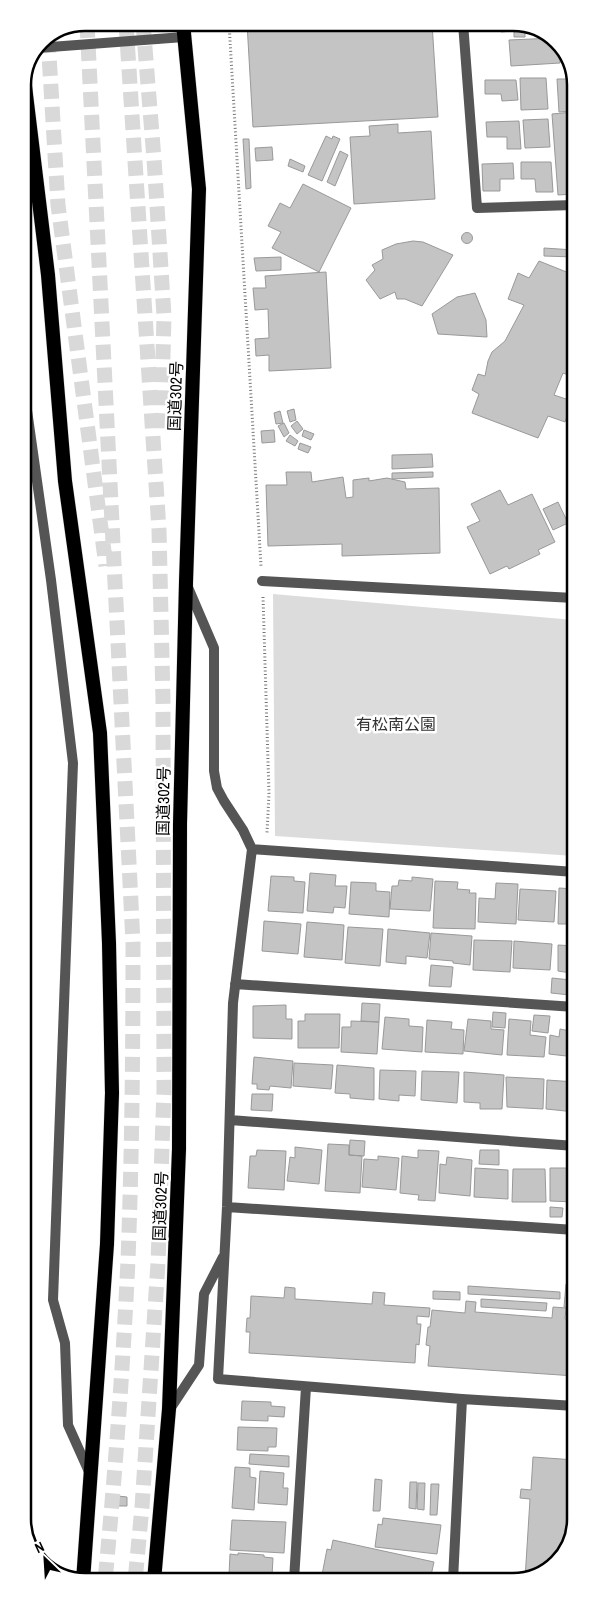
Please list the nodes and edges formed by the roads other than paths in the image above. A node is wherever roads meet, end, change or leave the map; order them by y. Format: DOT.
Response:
graph roads {
  1 [pos="184,31"];
  2 [pos="463,31"];
  3 [pos="184,37"];
  4 [pos="47,47"];
  5 [pos="31,135"];
  6 [pos="567,205"];
  7 [pos="31,439"];
  8 [pos="262,581"];
  9 [pos="186,582"];
  10 [pos="567,598"];
  11 [pos="252,849"];
  12 [pos="567,872"];
  13 [pos="235,984"];
  14 [pos="567,1006"];
  15 [pos="230,1120"];
  16 [pos="567,1145"];
  17 [pos="227,1208"];
  18 [pos="567,1229"];
  19 [pos="225,1254"];
  20 [pos="306,1387"];
  21 [pos="462,1400"];
  22 [pos="567,1406"];
  23 [pos="169,1409"];
  24 [pos="92,1477"];
  25 [pos="84,1573"];
  26 [pos="155,1573"];
  27 [pos="294,1573"];
  28 [pos="453,1573"];
  1 -- 3 [label="highway, 国道302号"];
  2 -- 6 [label="street"];
  3 -- 4 [label="street, bridge"];
  3 -- 9 [label="highway, 国道302号"];
  5 -- 24 [label="highway"];
  7 -- 24 [label="street"];
  8 -- 10 [label="street"];
  9 -- 11 [label="street"];
  9 -- 23 [label="highway, 国道302号"];
  11 -- 12 [label="street"];
  11 -- 13 [label="street"];
  13 -- 14 [label="street"];
  13 -- 15 [label="street"];
  15 -- 16 [label="street"];
  15 -- 17 [label="street"];
  17 -- 18 [label="street"];
  17 -- 19 [label="street"];
  19 -- 20 [label="street"];
  19 -- 23 [label="street"];
  20 -- 21 [label="street"];
  20 -- 27 [label="street"];
  21 -- 22 [label="street"];
  21 -- 28 [label="street"];
  23 -- 26 [label="highway, 国道302号"];
  24 -- 25 [label="highway"];
}
